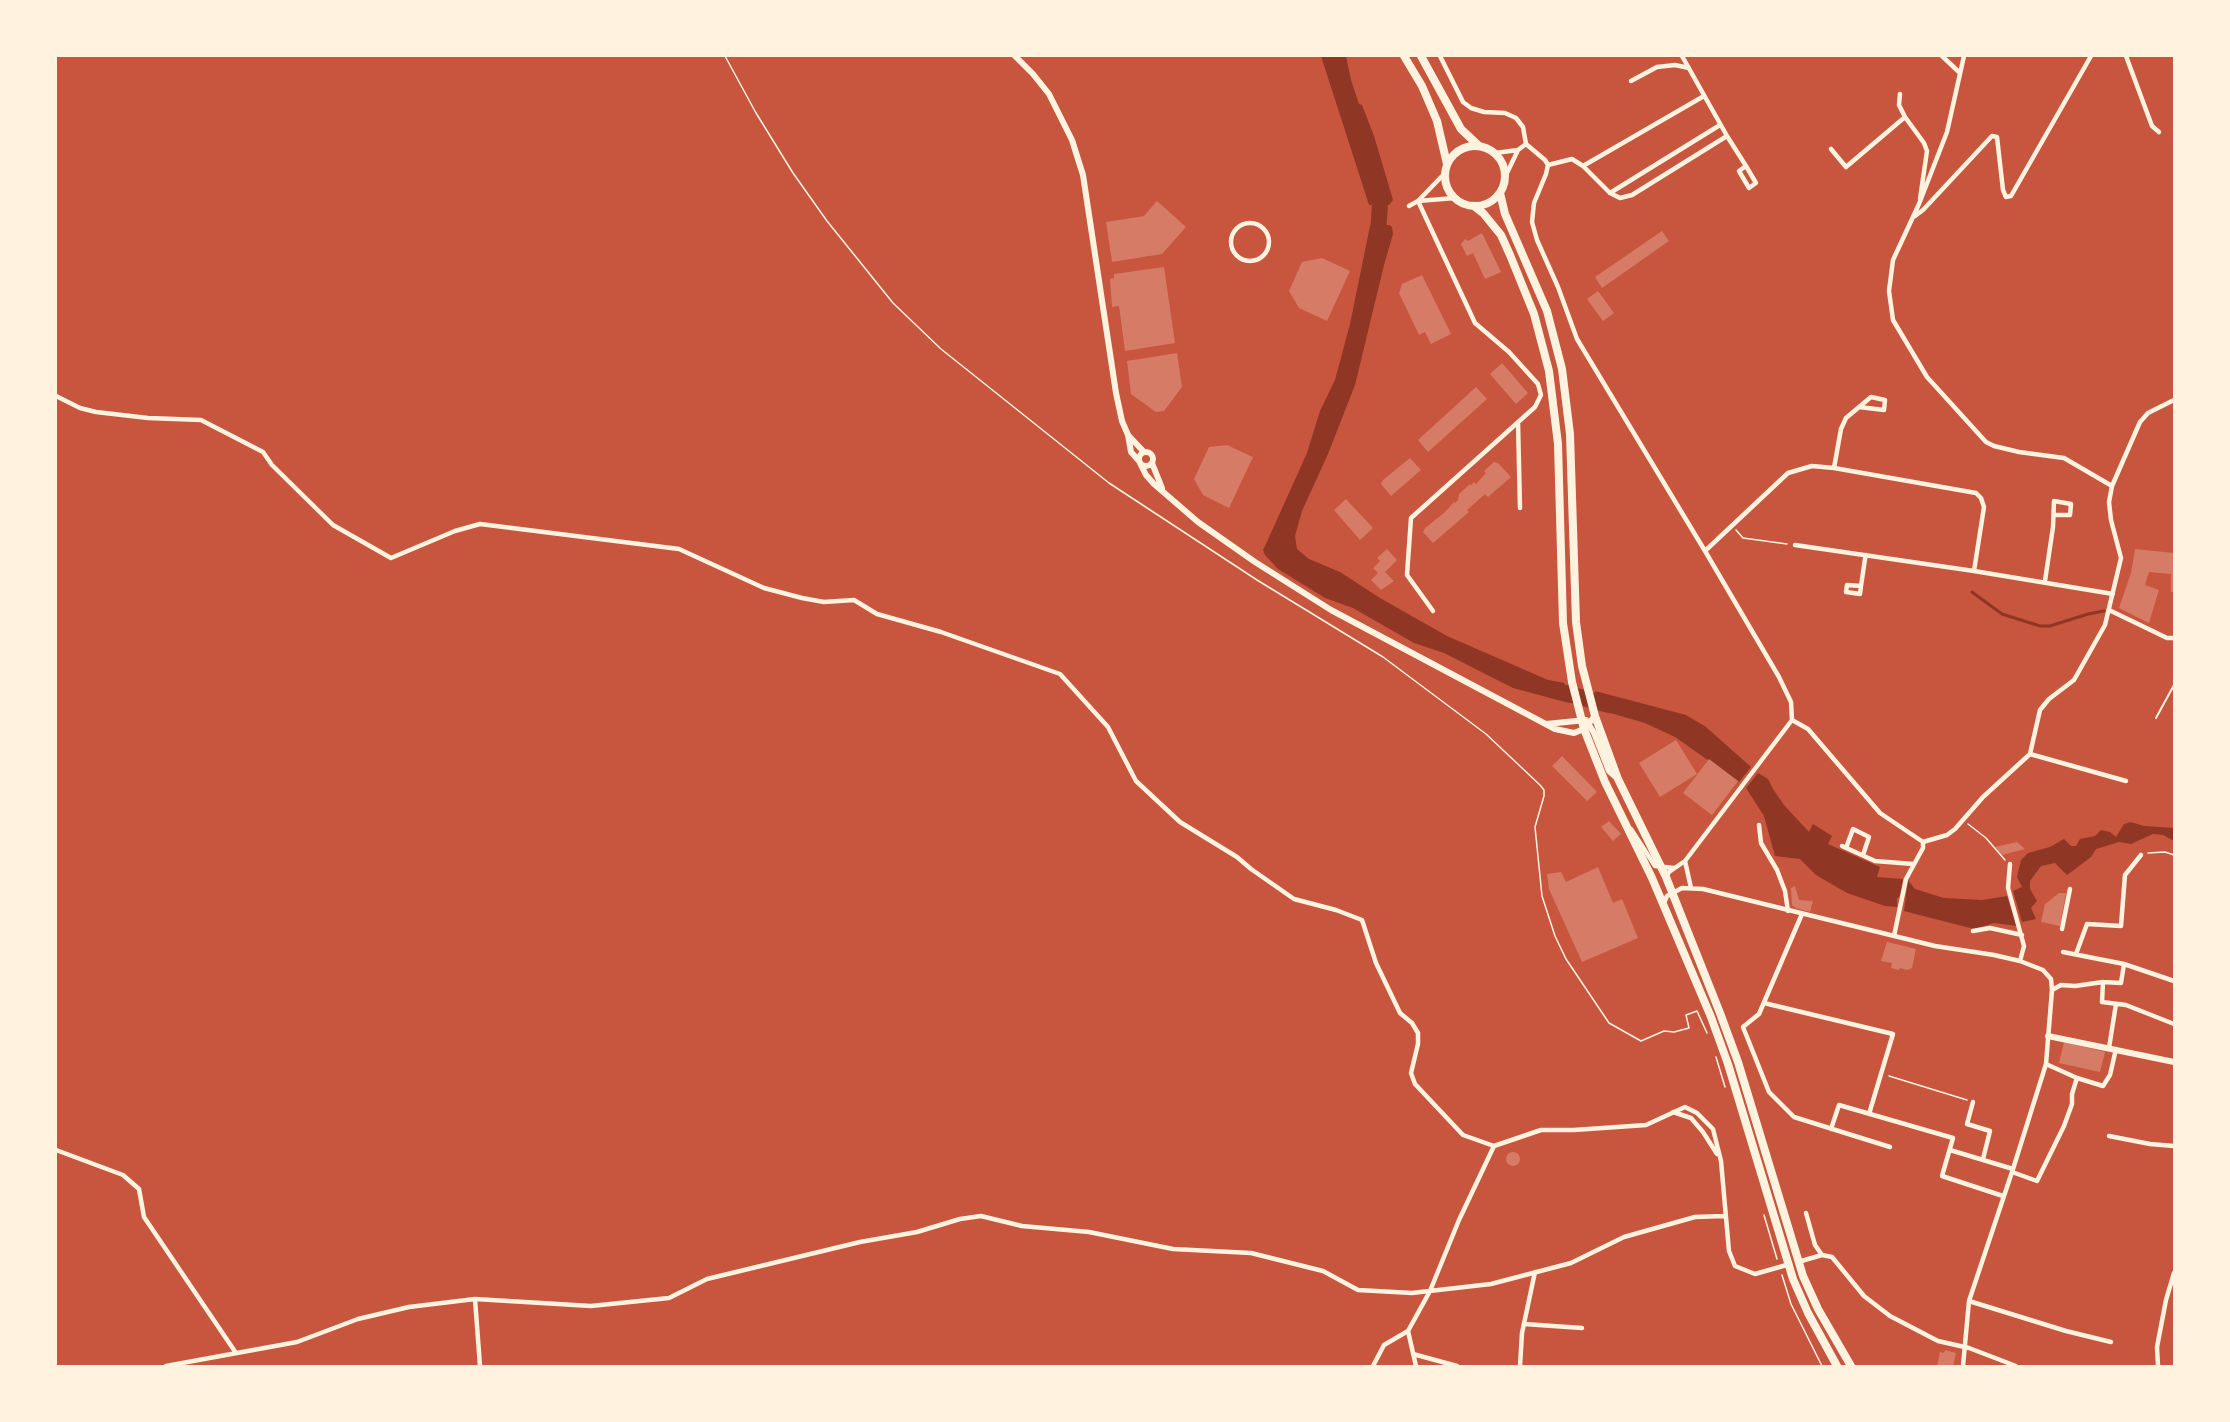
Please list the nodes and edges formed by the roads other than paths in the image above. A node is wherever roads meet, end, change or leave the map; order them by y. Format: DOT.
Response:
graph roads {
  1 [pos="1014,56"];
  2 [pos="1404,56"];
  3 [pos="1421,56"];
  4 [pos="1440,56"];
  5 [pos="1682,56"];
  6 [pos="1942,56"];
  7 [pos="1964,56"];
  8 [pos="2091,56"];
  9 [pos="2126,56"];
  10 [pos="1689,68"];
  11 [pos="1960,73"];
  12 [pos="1631,81"];
  13 [pos="1900,94"];
  14 [pos="1704,96"];
  15 [pos="1905,117"];
  16 [pos="1720,124"];
  17 [pos="2160,132"];
  18 [pos="1727,136"];
  19 [pos="1526,144"];
  20 [pos="1479,146"];
  21 [pos="1831,149"];
  22 [pos="1518,150"];
  23 [pos="1495,153"];
  24 [pos="1447,164"];
  25 [pos="1548,165"];
  26 [pos="1583,166"];
  27 [pos="1746,166"];
  28 [pos="1445,173"];
  29 [pos="1506,176"];
  30 [pos="1500,193"];
  31 [pos="1610,193"];
  32 [pos="1455,198"];
  33 [pos="1418,201"];
  34 [pos="1919,204"];
  35 [pos="1409,206"];
  36 [pos="1474,206"];
  37 [pos="1912,218"];
  38 [pos="1260,259"];
  39 [pos="56,396"];
  40 [pos="2175,400"];
  41 [pos="1859,407"];
  42 [pos="1518,422"];
  43 [pos="1128,435"];
  44 [pos="1144,452"];
  45 [pos="1140,463"];
  46 [pos="1152,463"];
  47 [pos="1834,468"];
  48 [pos="2112,486"];
  49 [pos="1163,491"];
  50 [pos="1520,508"];
  51 [pos="2054,515"];
  52 [pos="1795,545"];
  53 [pos="1705,550"];
  54 [pos="1866,555"];
  55 [pos="1974,571"];
  56 [pos="2045,581"];
  57 [pos="1861,586"];
  58 [pos="2112,594"];
  59 [pos="2109,610"];
  60 [pos="1433,611"];
  61 [pos="2175,638"];
  62 [pos="2175,685"];
  63 [pos="2156,718"];
  64 [pos="1581,719"];
  65 [pos="1792,720"];
  66 [pos="1591,721"];
  67 [pos="1546,724"];
  68 [pos="2030,754"];
  69 [pos="2126,781"];
  70 [pos="1624,820"];
  71 [pos="1759,825"];
  72 [pos="1923,843"];
  73 [pos="1863,855"];
  74 [pos="2141,855"];
  75 [pos="1685,861"];
  76 [pos="1913,864"];
  77 [pos="2010,864"];
  78 [pos="1661,867"];
  79 [pos="1674,868"];
  80 [pos="1666,877"];
  81 [pos="1691,888"];
  82 [pos="2070,888"];
  83 [pos="1671,893"];
  84 [pos="1664,906"];
  85 [pos="1788,911"];
  86 [pos="1802,914"];
  87 [pos="2062,929"];
  88 [pos="1974,931"];
  89 [pos="2022,935"];
  90 [pos="1894,936"];
  91 [pos="2063,952"];
  92 [pos="2076,954"];
  93 [pos="2020,961"];
  94 [pos="2124,964"];
  95 [pos="2175,981"];
  96 [pos="2103,982"];
  97 [pos="2052,990"];
  98 [pos="1764,1003"];
  99 [pos="2116,1004"];
  100 [pos="2175,1024"];
  101 [pos="2048,1035"];
  102 [pos="2112,1049"];
  103 [pos="2175,1062"];
  104 [pos="2046,1064"];
  105 [pos="2077,1078"];
  106 [pos="1973,1102"];
  107 [pos="1673,1112"];
  108 [pos="1869,1114"];
  109 [pos="1831,1129"];
  110 [pos="2109,1136"];
  111 [pos="1494,1146"];
  112 [pos="2175,1146"];
  113 [pos="1890,1147"];
  114 [pos="56,1150"];
  115 [pos="1950,1150"];
  116 [pos="1983,1159"];
  117 [pos="1721,1161"];
  118 [pos="2013,1170"];
  119 [pos="2004,1196"];
  120 [pos="1806,1213"];
  121 [pos="1724,1216"];
  122 [pos="1820,1256"];
  123 [pos="1535,1272"];
  124 [pos="2175,1273"];
  125 [pos="1430,1291"];
  126 [pos="475,1299"];
  127 [pos="1969,1301"];
  128 [pos="1524,1324"];
  129 [pos="1582,1328"];
  130 [pos="1408,1331"];
  131 [pos="2111,1342"];
  132 [pos="1967,1348"];
  133 [pos="236,1353"];
  134 [pos="1413,1354"];
  135 [pos="166,1366"];
  136 [pos="480,1366"];
  137 [pos="1373,1366"];
  138 [pos="1416,1366"];
  139 [pos="1457,1366"];
  140 [pos="1520,1366"];
  141 [pos="1837,1366"];
  142 [pos="1851,1366"];
  143 [pos="1963,1366"];
  144 [pos="2016,1366"];
  145 [pos="2158,1366"];
  1 -- 43 [label="street"];
  2 -- 24 [label="main road"];
  3 -- 20 [label="main road"];
  4 -- 19 [label="street"];
  5 -- 10 [label="street"];
  6 -- 11 [label="street"];
  7 -- 11 [label="street"];
  8 -- 37 [label="street"];
  9 -- 17 [label="street"];
  10 -- 12 [label="street"];
  10 -- 14 [label="street"];
  11 -- 34 [label="street"];
  13 -- 15 [label="street"];
  14 -- 16 [label="street"];
  14 -- 26 [label="street"];
  15 -- 21 [label="street"];
  15 -- 34 [label="street"];
  16 -- 18 [label="street"];
  16 -- 31 [label="street"];
  18 -- 27 [label="street"];
  18 -- 31 [label="street"];
  19 -- 22 [label="street"];
  19 -- 25 [label="street"];
  20 -- 23 [label="main road"];
  20 -- 24 [label="main road"];
  22 -- 23 [label="street"];
  22 -- 29 [label="street"];
  23 -- 29 [label="main road"];
  24 -- 28 [label="main road"];
  25 -- 26 [label="street"];
  25 -- 53 [label="street"];
  26 -- 31 [label="street"];
  28 -- 32 [label="main road"];
  28 -- 33 [label="street"];
  29 -- 30 [label="main road"];
  30 -- 36 [label="main road"];
  30 -- 66 [label="main road"];
  32 -- 33 [label="street"];
  32 -- 36 [label="main road"];
  33 -- 35 [label="street"];
  33 -- 42 [label="street"];
  34 -- 37 [label="street"];
  36 -- 64 [label="main road"];
  37 -- 48 [label="street"];
  38 -- 38 [label="street"];
  39 -- 111 [label="street"];
  40 -- 48 [label="street"];
  41 -- 41 [label="street"];
  41 -- 47 [label="street"];
  42 -- 50 [label="street"];
  42 -- 60 [label="street"];
  43 -- 44 [label="street"];
  43 -- 45 [label="street"];
  44 -- 45 [label="street"];
  44 -- 46 [label="street"];
  45 -- 46 [label="street"];
  45 -- 49 [label="street"];
  46 -- 49 [label="street"];
  47 -- 53 [label="street"];
  47 -- 55 [label="street"];
  48 -- 58 [label="street"];
  49 -- 67 [label="street"];
  51 -- 51 [label="street"];
  51 -- 56 [label="street"];
  52 -- 54 [label="street"];
  53 -- 65 [label="street"];
  54 -- 55 [label="street"];
  54 -- 57 [label="street"];
  55 -- 56 [label="street"];
  56 -- 58 [label="street"];
  58 -- 59 [label="street"];
  59 -- 61 [label="street"];
  59 -- 68 [label="street"];
  62 -- 63 [label="lane"];
  64 -- 66 [label="main road"];
  64 -- 67 [label="street"];
  65 -- 72 [label="street"];
  65 -- 75 [label="street"];
  66 -- 67 [label="street"];
  66 -- 70 [label="main road"];
  66 -- 78 [label="main road"];
  68 -- 69 [label="street"];
  68 -- 72 [label="street"];
  70 -- 78 [label="street"];
  70 -- 84 [label="main road"];
  71 -- 85 [label="street"];
  72 -- 76 [label="street"];
  73 -- 73 [label="street"];
  73 -- 76 [label="street"];
  74 -- 92 [label="street"];
  75 -- 79 [label="street"];
  75 -- 81 [label="street"];
  76 -- 90 [label="street"];
  77 -- 89 [label="street"];
  78 -- 79 [label="street"];
  78 -- 80 [label="main road"];
  79 -- 80 [label="street"];
  80 -- 83 [label="main road"];
  81 -- 83 [label="street"];
  81 -- 85 [label="street"];
  82 -- 87 [label="street"];
  83 -- 84 [label="street"];
  83 -- 142 [label="main road"];
  84 -- 141 [label="main road"];
  85 -- 86 [label="street"];
  86 -- 90 [label="street"];
  86 -- 98 [label="street"];
  88 -- 89 [label="street"];
  89 -- 93 [label="street"];
  90 -- 93 [label="street"];
  91 -- 92 [label="street"];
  92 -- 94 [label="street"];
  93 -- 97 [label="street"];
  94 -- 95 [label="street"];
  94 -- 96 [label="street"];
  96 -- 97 [label="street"];
  96 -- 99 [label="street"];
  97 -- 101 [label="street"];
  98 -- 108 [label="street"];
  98 -- 109 [label="street"];
  99 -- 100 [label="street"];
  99 -- 102 [label="street"];
  101 -- 102 [label="street"];
  101 -- 104 [label="street"];
  102 -- 103 [label="street"];
  102 -- 105 [label="street"];
  104 -- 105 [label="street"];
  104 -- 118 [label="street"];
  105 -- 118 [label="street"];
  106 -- 116 [label="street"];
  107 -- 111 [label="street"];
  107 -- 117 [label="street"];
  107 -- 117 [label="street"];
  108 -- 109 [label="street"];
  108 -- 115 [label="street"];
  109 -- 113 [label="street"];
  110 -- 112 [label="street"];
  111 -- 125 [label="street"];
  114 -- 133 [label="street"];
  115 -- 118 [label="street"];
  115 -- 119 [label="street"];
  117 -- 121 [label="street"];
  118 -- 119 [label="street"];
  119 -- 127 [label="street"];
  120 -- 122 [label="street"];
  121 -- 122 [label="street"];
  121 -- 123 [label="street"];
  122 -- 132 [label="street"];
  123 -- 125 [label="street"];
  123 -- 128 [label="street"];
  124 -- 145 [label="street"];
  125 -- 126 [label="street"];
  125 -- 130 [label="street"];
  126 -- 133 [label="street"];
  126 -- 136 [label="street"];
  127 -- 131 [label="street"];
  127 -- 132 [label="street"];
  128 -- 129 [label="street"];
  128 -- 140 [label="street"];
  130 -- 134 [label="street"];
  130 -- 137 [label="street"];
  132 -- 143 [label="street"];
  132 -- 144 [label="street"];
  133 -- 135 [label="street"];
  134 -- 138 [label="street"];
  134 -- 139 [label="street"];
}
